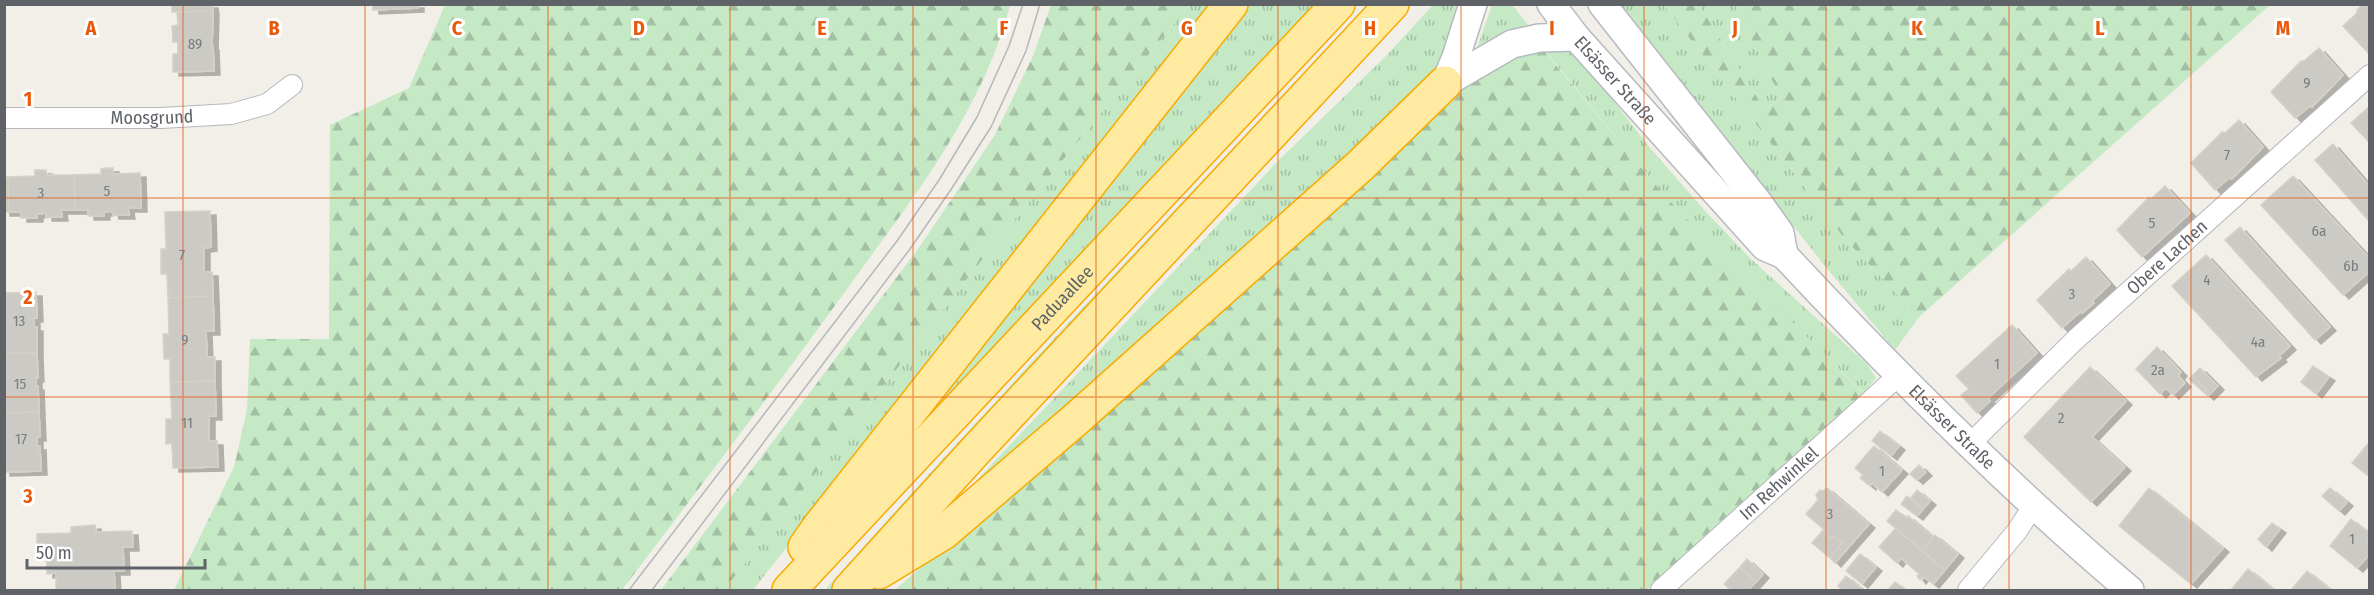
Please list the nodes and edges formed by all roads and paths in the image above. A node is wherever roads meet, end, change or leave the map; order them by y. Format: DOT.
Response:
graph roads {
  1 [pos="1231,4"];
  2 [pos="1392,4"];
  3 [pos="1473,4"];
  4 [pos="1551,4"];
  5 [pos="1602,4"];
  6 [pos="1336,7"];
  7 [pos="1576,37"];
  8 [pos="2370,75"];
  9 [pos="1445,83"];
  10 [pos="292,85"];
  11 [pos="4,118"];
  12 [pos="1784,255"];
  13 [pos="1898,376"];
  14 [pos="1969,445"];
  15 [pos="2034,505"];
  16 [pos="776,591"];
  17 [pos="789,591"];
  18 [pos="850,591"];
  19 [pos="1661,591"];
  20 [pos="1968,591"];
  21 [pos="2130,591"];
  1 -- 16 [label="highway"];
  2 -- 18 [label="highway"];
  3 -- 9 [label="main road"];
  4 -- 7 [label="main road, Elsässer Straße"];
  5 -- 12 [label="main road, Elsässer Straße"];
  6 -- 17 [label="highway, Paduaallee"];
  7 -- 9 [label="main road"];
  7 -- 12 [label="main road, Elsässer Straße"];
  8 -- 14 [label="street, Obere Lachen"];
  9 -- 18 [label="highway"];
  10 -- 11 [label="street, Moosgrund"];
  12 -- 13 [label="main road, Elsässer Straße"];
  13 -- 14 [label="main road, Elsässer Straße"];
  13 -- 19 [label="street, Im Rehwinkel"];
  14 -- 15 [label="main road, Elsässer Straße"];
  15 -- 20 [label="street"];
  15 -- 21 [label="main road, Elsässer Straße"];
}
